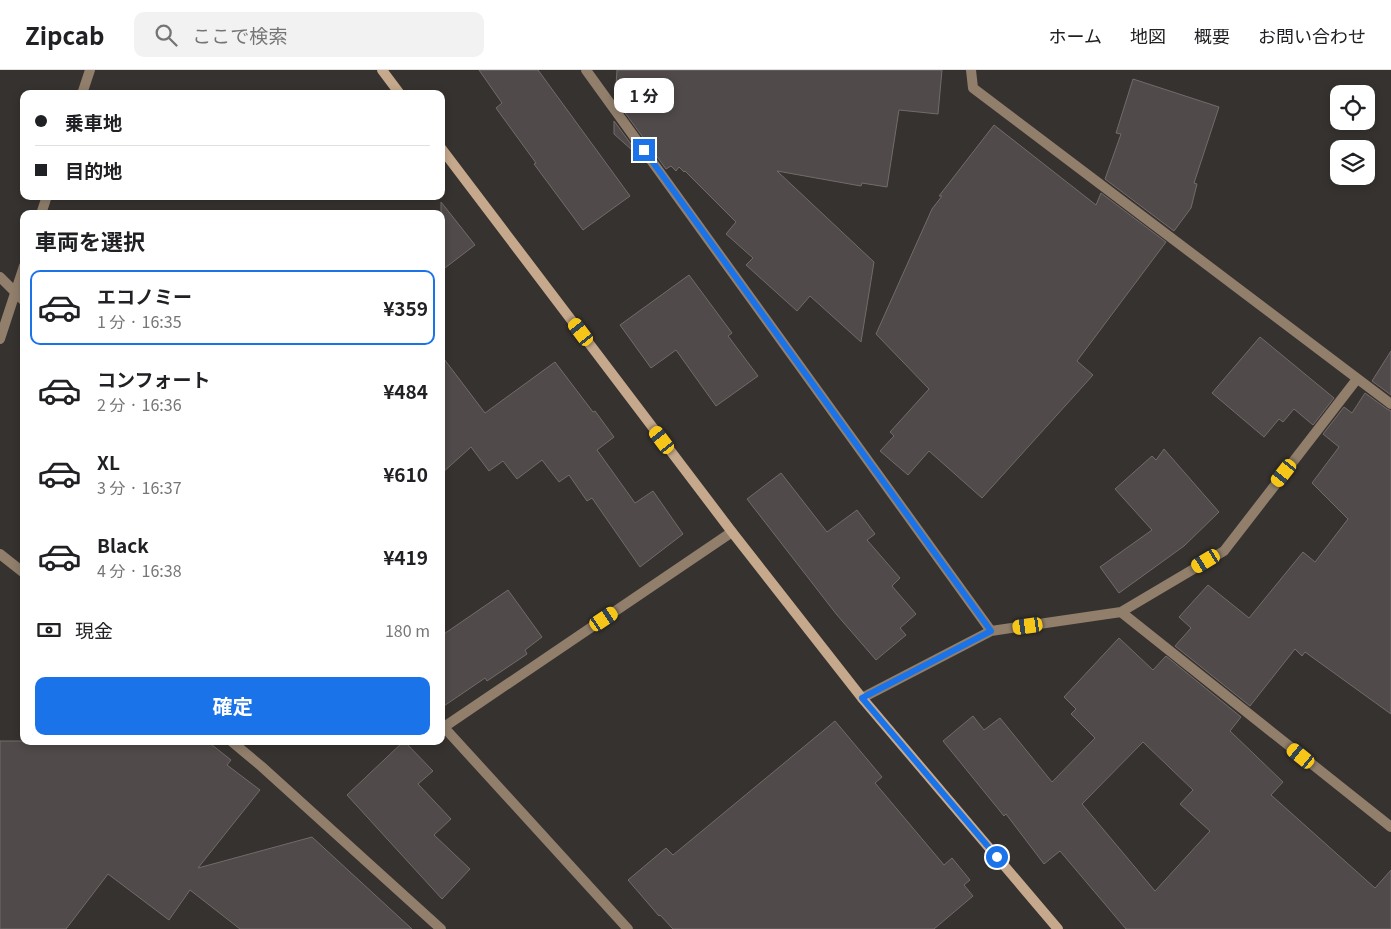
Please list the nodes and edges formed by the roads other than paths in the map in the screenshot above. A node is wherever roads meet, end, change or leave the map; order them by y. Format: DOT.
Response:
graph roads {
  1 [pos="90,70"];
  2 [pos="382,70"];
  3 [pos="586,70"];
  4 [pos="971,70"];
  5 [pos="83,90"];
  6 [pos="397,90"];
  7 [pos="445,153"];
  8 [pos="0,277"];
  9 [pos="20,278"];
  10 [pos="15,292"];
  11 [pos="20,297"];
  12 [pos="0,339"];
  13 [pos="1357,379"];
  14 [pos="1391,404"];
  15 [pos="732,532"];
  16 [pos="0,554"];
  17 [pos="20,570"];
  18 [pos="1121,612"];
  19 [pos="991,631"];
  20 [pos="862,698"];
  21 [pos="445,725"];
  22 [pos="445,728"];
  23 [pos="236,745"];
  24 [pos="1391,827"];
  25 [pos="441,929"];
  26 [pos="628,929"];
  27 [pos="1058,929"];
  1 -- 5 [label="street"];
  2 -- 6 [label="street"];
  3 -- 19 [label="street"];
  4 -- 13 [label="street"];
  7 -- 15 [label="street"];
  8 -- 10 [label="street"];
  9 -- 10 [label="street"];
  10 -- 11 [label="street"];
  10 -- 12 [label="street"];
  13 -- 14 [label="street"];
  13 -- 18 [label="street"];
  15 -- 20 [label="street"];
  15 -- 21 [label="street"];
  16 -- 17 [label="street"];
  18 -- 19 [label="street"];
  18 -- 24 [label="street"];
  19 -- 20 [label="street"];
  20 -- 27 [label="street"];
  22 -- 26 [label="street"];
  23 -- 25 [label="street"];
}
